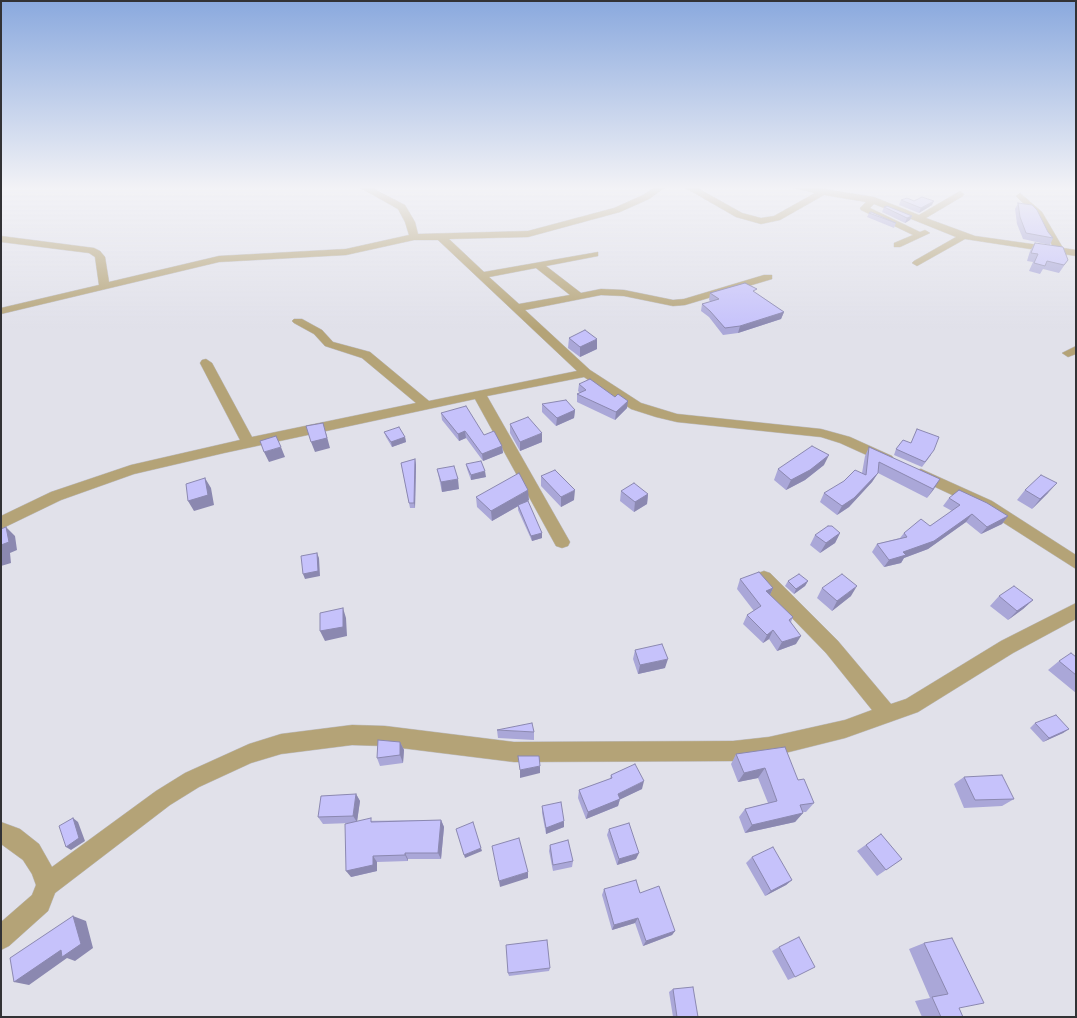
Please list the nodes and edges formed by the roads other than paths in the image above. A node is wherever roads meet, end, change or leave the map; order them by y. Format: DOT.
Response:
graph roads {
  1 [pos="413,234"];
  2 [pos="525,234"];
  3 [pos="915,234"];
  4 [pos="926,234"];
  5 [pos="957,234"];
  6 [pos="1050,234"];
  7 [pos="440,236"];
  8 [pos="920,236"];
  9 [pos="964,236"];
  10 [pos="414,237"];
  11 [pos="1,239"];
  12 [pos="897,245"];
  13 [pos="1060,251"];
  14 [pos="1076,253"];
  15 [pos="595,254"];
  16 [pos="918,263"];
  17 [pos="539,265"];
  18 [pos="482,275"];
  19 [pos="768,277"];
  20 [pos="104,286"];
  21 [pos="577,295"];
  22 [pos="516,308"];
  23 [pos="1,311"];
  24 [pos="298,321"];
  25 [pos="206,363"];
  26 [pos="586,373"];
  27 [pos="479,394"];
  28 [pos="426,405"];
  29 [pos="248,443"];
  30 [pos="1,523"];
  31 [pos="562,542"];
  32 [pos="1076,563"];
  33 [pos="764,578"];
  34 [pos="1076,610"];
  35 [pos="888,715"];
  36 [pos="1,833"];
  37 [pos="47,885"];
  38 [pos="1,938"];
  1 -- 10 [label="street"];
  2 -- 7 [label="street"];
  3 -- 8 [label="street"];
  4 -- 8 [label="street"];
  5 -- 9 [label="street"];
  6 -- 13 [label="street"];
  7 -- 10 [label="street"];
  7 -- 18 [label="street"];
  8 -- 12 [label="street"];
  9 -- 13 [label="street"];
  9 -- 16 [label="street"];
  10 -- 20 [label="street"];
  11 -- 20 [label="street"];
  13 -- 14 [label="street"];
  15 -- 17 [label="street"];
  17 -- 18 [label="street"];
  17 -- 21 [label="street"];
  18 -- 22 [label="street"];
  19 -- 21 [label="street"];
  20 -- 23 [label="street"];
  21 -- 22 [label="street"];
  22 -- 26 [label="street"];
  24 -- 28 [label="street"];
  25 -- 29 [label="street"];
  26 -- 27 [label="street"];
  26 -- 32 [label="street"];
  27 -- 28 [label="street"];
  27 -- 31 [label="street"];
  28 -- 29 [label="street"];
  29 -- 30 [label="street"];
  33 -- 35 [label="street"];
  34 -- 35 [label="street"];
  35 -- 37 [label="street"];
  36 -- 37 [label="street"];
  37 -- 38 [label="street"];
}
